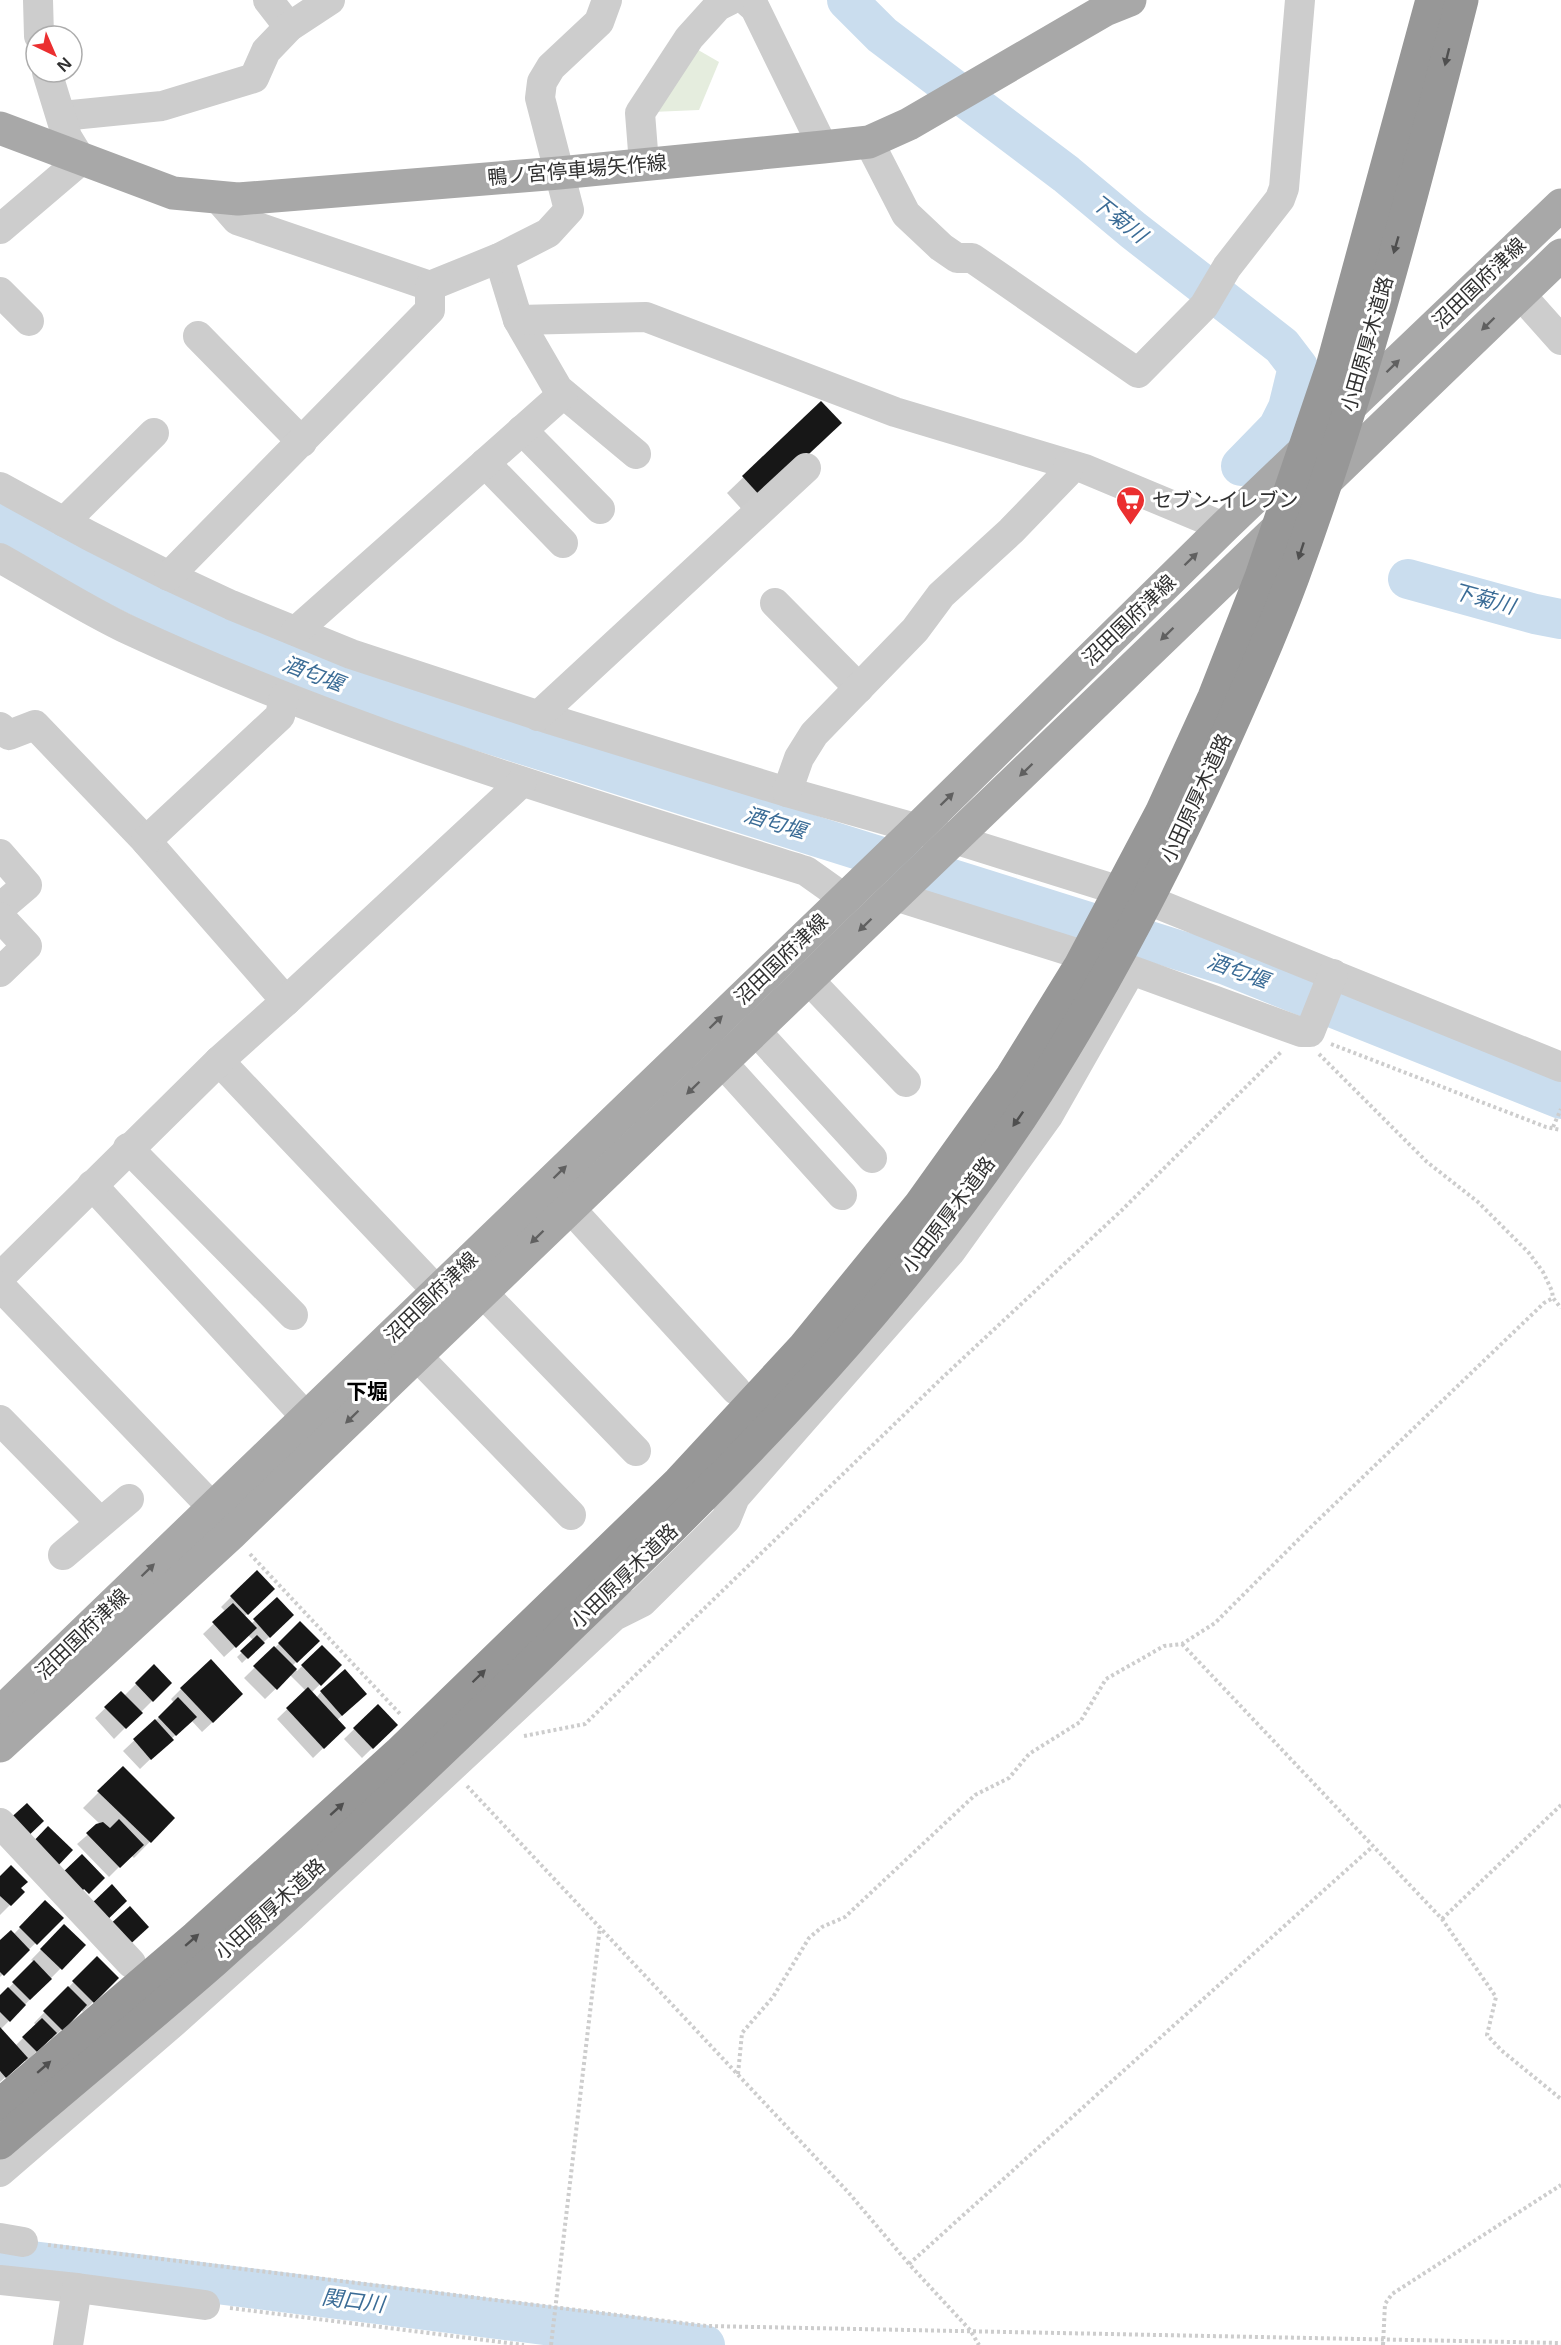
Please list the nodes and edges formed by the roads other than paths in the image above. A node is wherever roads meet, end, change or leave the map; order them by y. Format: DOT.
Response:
graph roads {
  1 [pos="38,0"];
  2 [pos="268,0"];
  3 [pos="330,0"];
  4 [pos="608,0"];
  5 [pos="730,0"];
  6 [pos="746,0"];
  7 [pos="1300,0"];
  8 [pos="1432,0"];
  9 [pos="1462,0"];
  10 [pos="1110,3"];
  11 [pos="39,24"];
  12 [pos="289,27"];
  13 [pos="51,84"];
  14 [pos="62,116"];
  15 [pos="0,128"];
  16 [pos="869,142"];
  17 [pos="823,147"];
  18 [pos="81,160"];
  19 [pos="644,164"];
  20 [pos="559,173"];
  21 [pos="217,197"];
  22 [pos="1561,205"];
  23 [pos="0,229"];
  24 [pos="1561,255"];
  25 [pos="498,258"];
  26 [pos="430,286"];
  27 [pos="0,292"];
  28 [pos="1520,294"];
  29 [pos="518,320"];
  30 [pos="29,321"];
  31 [pos="198,336"];
  32 [pos="1561,340"];
  33 [pos="563,393"];
  34 [pos="522,430"];
  35 [pos="154,433"];
  36 [pos="302,442"];
  37 [pos="636,454"];
  38 [pos="485,463"];
  39 [pos="1069,466"];
  40 [pos="806,468"];
  41 [pos="0,487"];
  42 [pos="600,509"];
  43 [pos="64,522"];
  44 [pos="1224,527"];
  45 [pos="563,543"];
  46 [pos="0,558"];
  47 [pos="169,576"];
  48 [pos="775,603"];
  49 [pos="296,631"];
  50 [pos="859,688"];
  51 [pos="284,697"];
  52 [pos="538,716"];
  53 [pos="0,727"];
  54 [pos="522,782"];
  55 [pos="787,792"];
  56 [pos="911,834"];
  57 [pos="146,841"];
  58 [pos="949,844"];
  59 [pos="0,854"];
  60 [pos="901,890"];
  61 [pos="844,898"];
  62 [pos="0,908"];
  63 [pos="0,917"];
  64 [pos="1131,970"];
  65 [pos="0,972"];
  66 [pos="1333,974"];
  67 [pos="808,979"];
  68 [pos="286,1001"];
  69 [pos="755,1030"];
  70 [pos="219,1061"];
  71 [pos="721,1061"];
  72 [pos="1561,1067"];
  73 [pos="906,1082"];
  74 [pos="128,1148"];
  75 [pos="872,1158"];
  76 [pos="92,1185"];
  77 [pos="842,1195"];
  78 [pos="569,1207"];
  79 [pos="0,1277"];
  80 [pos="437,1291"];
  81 [pos="481,1291"];
  82 [pos="293,1315"];
  83 [pos="416,1355"];
  84 [pos="736,1390"];
  85 [pos="306,1417"];
  86 [pos="0,1420"];
  87 [pos="636,1451"];
  88 [pos="129,1499"];
  89 [pos="571,1515"];
  90 [pos="222,1521"];
  91 [pos="100,1522"];
  92 [pos="63,1555"];
  93 [pos="0,1713"];
  94 [pos="0,1746"];
  95 [pos="0,1823"];
  96 [pos="131,1962"];
  97 [pos="0,2105"];
  98 [pos="0,2143"];
  99 [pos="0,2172"];
  100 [pos="0,2280"];
  101 [pos="77,2288"];
  102 [pos="205,2305"];
  103 [pos="68,2345"];
  1 -- 11 [label="street"];
  2 -- 12 [label="street"];
  3 -- 12 [label="street"];
  4 -- 20 [label="street"];
  5 -- 19 [label="street"];
  6 -- 17 [label="street"];
  7 -- 16 [label="street"];
  97 -- 8 [label="highway, 小田原厚木道路, one-way"];
  9 -- 98 [label="highway, 小田原厚木道路, one-way"];
  10 -- 16 [label="main road, 鴨ノ宮停車場矢作線"];
  12 -- 14 [label="street"];
  13 -- 14 [label="street"];
  14 -- 18 [label="street"];
  15 -- 18 [label="main road, 鴨ノ宮停車場矢作線"];
  16 -- 17 [label="main road, 鴨ノ宮停車場矢作線"];
  17 -- 19 [label="main road, 鴨ノ宮停車場矢作線"];
  18 -- 21 [label="main road, 鴨ノ宮停車場矢作線"];
  18 -- 23 [label="street"];
  19 -- 20 [label="main road, 鴨ノ宮停車場矢作線"];
  20 -- 21 [label="main road, 鴨ノ宮停車場矢作線"];
  20 -- 25 [label="street"];
  21 -- 26 [label="street"];
  44 -- 22 [label="main road, 沼田国府津線, one-way"];
  24 -- 28 [label="main road, 沼田国府津線"];
  25 -- 26 [label="street"];
  25 -- 29 [label="street"];
  26 -- 36 [label="street"];
  27 -- 30 [label="street"];
  28 -- 32 [label="street"];
  28 -- 58 [label="main road, 沼田国府津線, one-way"];
  29 -- 33 [label="street"];
  29 -- 39 [label="street"];
  31 -- 36 [label="street"];
  33 -- 34 [label="street"];
  33 -- 37 [label="street"];
  34 -- 38 [label="street"];
  34 -- 42 [label="street"];
  35 -- 43 [label="street"];
  36 -- 47 [label="street"];
  38 -- 45 [label="street"];
  38 -- 49 [label="street"];
  39 -- 44 [label="street"];
  39 -- 50 [label="street"];
  40 -- 52 [label="street"];
  41 -- 43 [label="street"];
  43 -- 47 [label="street"];
  56 -- 44 [label="main road, 沼田国府津線, one-way"];
  46 -- 51 [label="street"];
  47 -- 49 [label="street"];
  48 -- 50 [label="street"];
  49 -- 52 [label="street"];
  50 -- 55 [label="street"];
  51 -- 54 [label="street"];
  51 -- 57 [label="street"];
  52 -- 55 [label="street"];
  53 -- 57 [label="street"];
  54 -- 61 [label="street"];
  54 -- 68 [label="street"];
  55 -- 56 [label="street"];
  56 -- 58 [label="street"];
  56 -- 61 [label="main road, 沼田国府津線"];
  57 -- 68 [label="street"];
  58 -- 60 [label="main road, 沼田国府津線"];
  58 -- 66 [label="street"];
  59 -- 62 [label="street"];
  60 -- 64 [label="street"];
  60 -- 67 [label="main road, 沼田国府津線, one-way"];
  80 -- 61 [label="main road, 沼田国府津線, one-way"];
  63 -- 65 [label="street"];
  64 -- 66 [label="street"];
  64 -- 99 [label="street"];
  66 -- 72 [label="street"];
  67 -- 69 [label="main road, 沼田国府津線"];
  67 -- 73 [label="street"];
  68 -- 70 [label="street"];
  69 -- 71 [label="main road, 沼田国府津線"];
  69 -- 75 [label="street"];
  70 -- 74 [label="street"];
  70 -- 80 [label="street"];
  71 -- 77 [label="street"];
  71 -- 78 [label="main road, 沼田国府津線, one-way"];
  74 -- 76 [label="street"];
  74 -- 82 [label="street"];
  76 -- 79 [label="street"];
  76 -- 85 [label="street"];
  78 -- 81 [label="main road, 沼田国府津線, one-way"];
  78 -- 84 [label="street"];
  79 -- 90 [label="street"];
  80 -- 85 [label="main road, 沼田国府津線"];
  81 -- 83 [label="main road, 沼田国府津線"];
  81 -- 87 [label="street"];
  83 -- 89 [label="street"];
  83 -- 90 [label="main road, 沼田国府津線, one-way"];
  85 -- 90 [label="main road, 沼田国府津線"];
  86 -- 91 [label="street"];
  88 -- 91 [label="street"];
  93 -- 90 [label="main road, 沼田国府津線, one-way"];
  90 -- 94 [label="main road, 沼田国府津線"];
  91 -- 92 [label="street"];
  95 -- 96 [label="street"];
  100 -- 101 [label="street"];
  101 -- 102 [label="street"];
  101 -- 103 [label="street"];
}
